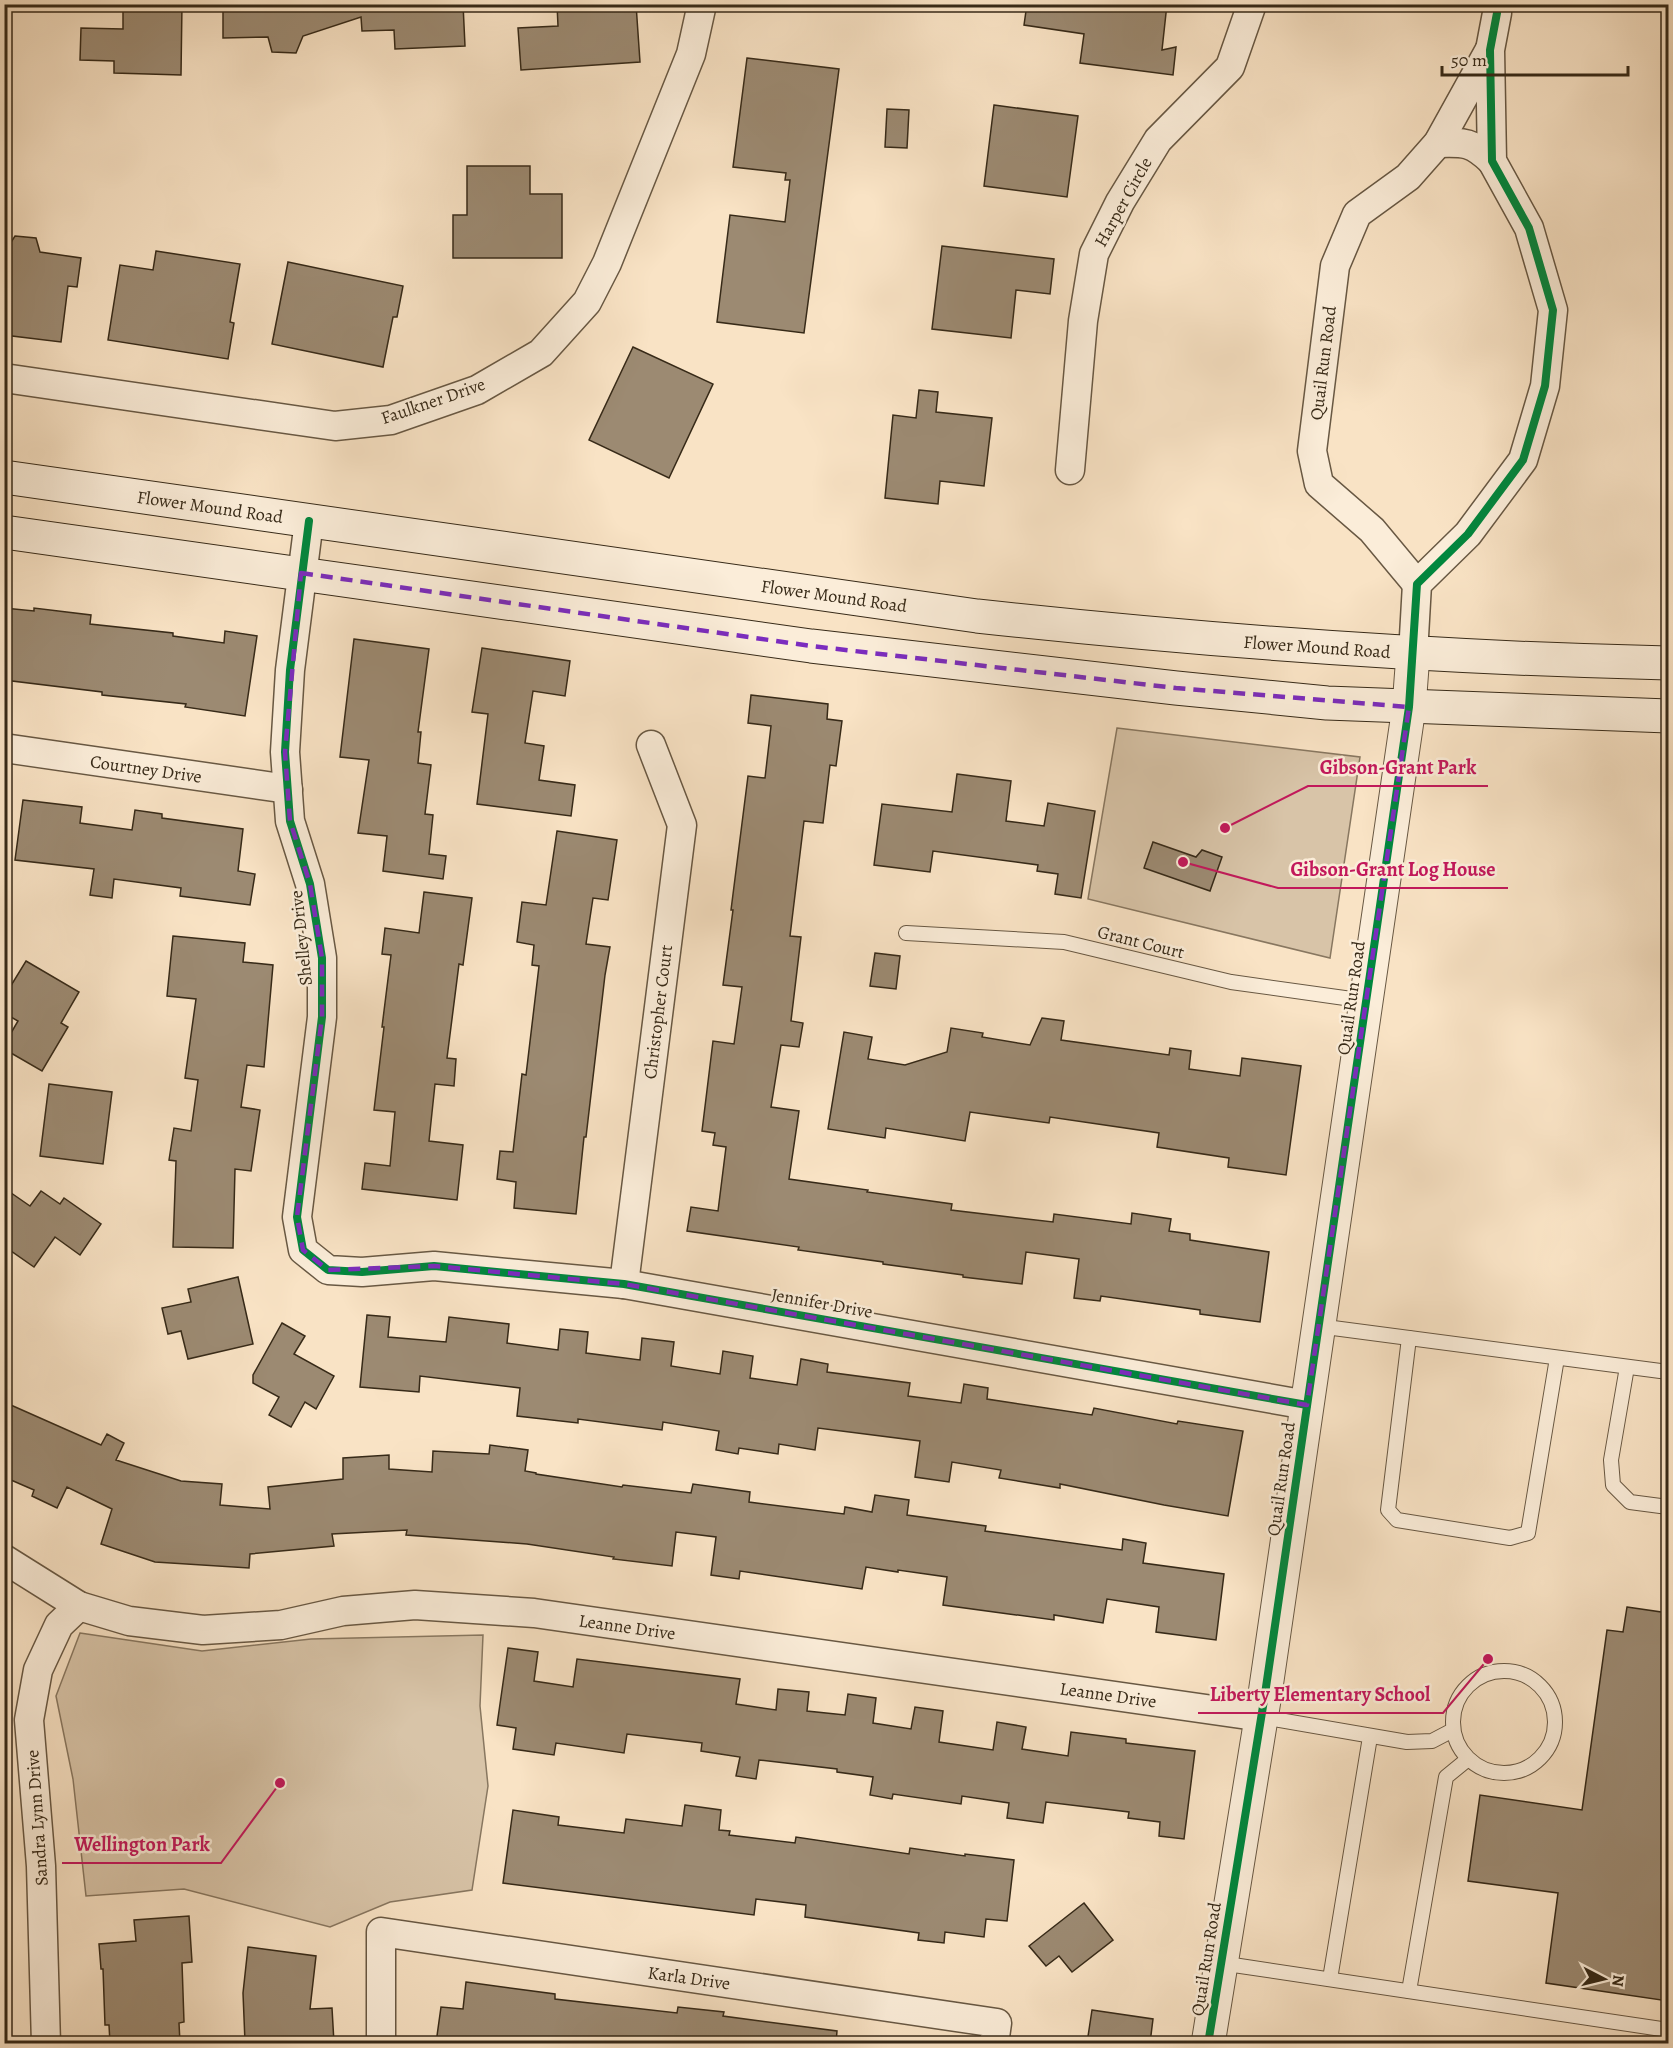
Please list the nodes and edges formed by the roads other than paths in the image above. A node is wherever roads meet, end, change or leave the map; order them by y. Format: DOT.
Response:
graph roads {
  1 [pos="702,4"];
  2 [pos="1252,4"];
  3 [pos="1497,4"];
  4 [pos="1490,50"];
  5 [pos="1438,143"];
  6 [pos="1492,160"];
  7 [pos="4,378"];
  8 [pos="1071,470"];
  9 [pos="4,477"];
  10 [pos="309,521"];
  11 [pos="4,532"];
  12 [pos="301,573"];
  13 [pos="1418,584"];
  14 [pos="1413,654"];
  15 [pos="1668,663"];
  16 [pos="1408,707"];
  17 [pos="1668,716"];
  18 [pos="651,745"];
  19 [pos="4,748"];
  20 [pos="288,789"];
  21 [pos="906,933"];
  22 [pos="1366,1001"];
  23 [pos="328,1270"];
  24 [pos="624,1284"];
  25 [pos="1318,1326"];
  26 [pos="1409,1338"];
  27 [pos="1557,1358"];
  28 [pos="1627,1367"];
  29 [pos="1668,1372"];
  30 [pos="1307,1405"];
  31 [pos="1668,1507"];
  32 [pos="4,1559"];
  33 [pos="79,1606"];
  34 [pos="1262,1717"];
  35 [pos="1453,1730"];
  36 [pos="1370,1737"];
  37 [pos="1468,1759"];
  38 [pos="1220,1963"];
  39 [pos="1330,1979"];
  40 [pos="1409,1991"];
  41 [pos="1668,2030"];
  42 [pos="995,2033"];
  43 [pos="46,2043"];
  44 [pos="381,2043"];
  45 [pos="1208,2043"];
  1 -- 7 [label="street, Faulkner Drive"];
  2 -- 8 [label="street, Harper Circle"];
  3 -- 4 [label="street, Quail Run Road"];
  4 -- 5 [label="street, Quail Run Road"];
  4 -- 6 [label="street, Quail Run Road"];
  5 -- 6 [label="street, Quail Run Road"];
  5 -- 13 [label="street, Quail Run Road"];
  6 -- 13 [label="street, Quail Run Road"];
  9 -- 10 [label="main road, Flower Mound Road"];
  10 -- 12 [label="street, Shelley Drive"];
  10 -- 14 [label="main road, Flower Mound Road"];
  11 -- 12 [label="main road"];
  12 -- 16 [label="main road"];
  12 -- 20 [label="street, Shelley Drive"];
  13 -- 14 [label="street, Quail Run Road"];
  14 -- 15 [label="main road, Flower Mound Road"];
  14 -- 16 [label="main road, Quail Run Road"];
  16 -- 17 [label="main road"];
  16 -- 22 [label="main road, Quail Run Road"];
  18 -- 24 [label="street, Christopher Court"];
  19 -- 20 [label="street, Courtney Drive"];
  20 -- 23 [label="street, Shelley Drive"];
  21 -- 22 [label="lane, Grant Court"];
  22 -- 25 [label="main road, Quail Run Road"];
  23 -- 24 [label="street, Jennifer Drive"];
  24 -- 30 [label="street, Jennifer Drive"];
  25 -- 26 [label="lane"];
  25 -- 30 [label="main road, Quail Run Road"];
  26 -- 27 [label="lane"];
  26 -- 27 [label="lane"];
  27 -- 28 [label="lane"];
  28 -- 29 [label="lane"];
  28 -- 31 [label="lane"];
  30 -- 34 [label="main road, Quail Run Road"];
  32 -- 33 [label="street, Leanne Drive"];
  33 -- 34 [label="street, Leanne Drive"];
  33 -- 43 [label="street, Sandra Lynn Drive"];
  34 -- 36 [label="lane"];
  34 -- 38 [label="main road, Quail Run Road"];
  35 -- 36 [label="lane"];
  35 -- 37 [label="lane"];
  35 -- 37 [label="lane"];
  36 -- 39 [label="lane"];
  37 -- 40 [label="lane"];
  38 -- 39 [label="lane"];
  38 -- 45 [label="main road, Quail Run Road"];
  39 -- 40 [label="lane"];
  40 -- 41 [label="lane"];
  42 -- 44 [label="street, Karla Drive"];
}
